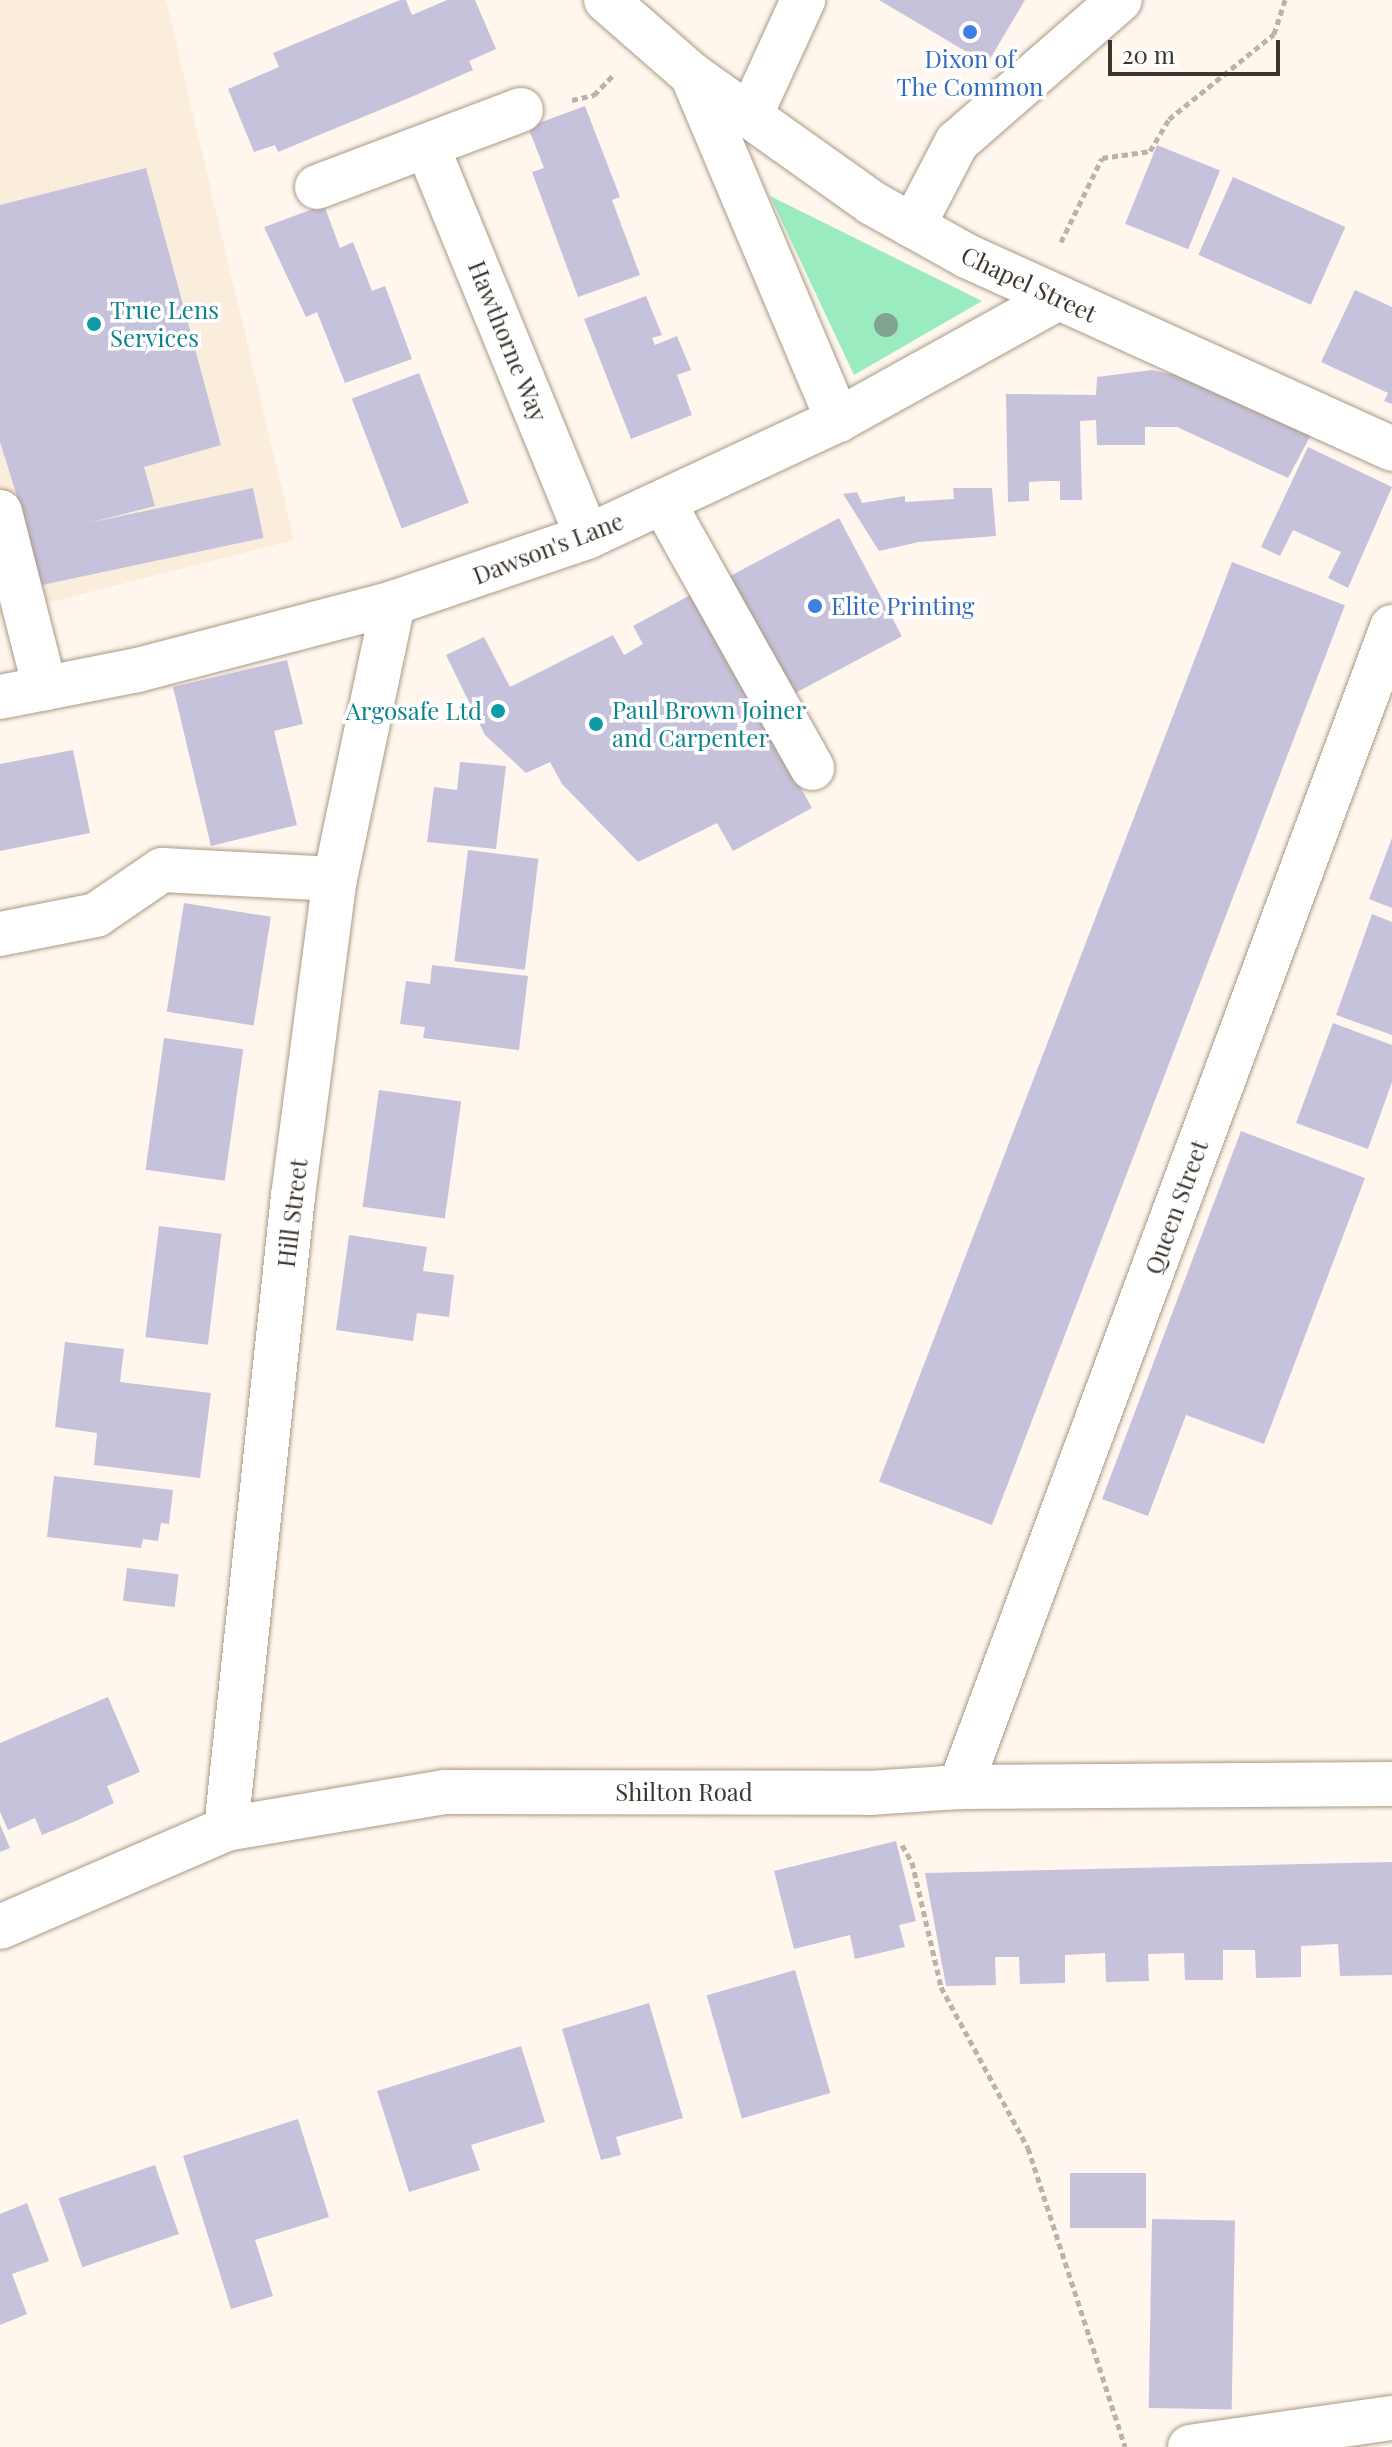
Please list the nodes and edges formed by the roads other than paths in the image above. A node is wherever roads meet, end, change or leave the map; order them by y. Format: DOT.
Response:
graph roads {
  1 [pos="606,0"];
  2 [pos="803,0"];
  3 [pos="1120,0"];
  4 [pos="692,75"];
  5 [pos="521,110"];
  6 [pos="750,116"];
  7 [pos="427,146"];
  8 [pos="317,187"];
  9 [pos="913,226"];
  10 [pos="1058,298"];
  11 [pos="838,420"];
  12 [pos="1392,449"];
  13 [pos="663,502"];
  14 [pos="0,512"];
  15 [pos="587,537"];
  16 [pos="393,603"];
  17 [pos="1392,627"];
  18 [pos="45,688"];
  19 [pos="0,697"];
  20 [pos="812,768"];
  21 [pos="335,879"];
  22 [pos="0,934"];
  23 [pos="1390,1776"];
  24 [pos="960,1787"];
  25 [pos="226,1829"];
  26 [pos="0,1927"];
  27 [pos="1392,2418"];
  28 [pos="1190,2447"];
  1 -- 4 [label="street, Chapel Street"];
  2 -- 6 [label="street"];
  3 -- 9 [label="street"];
  4 -- 6 [label="street, Chapel Street"];
  4 -- 11 [label="street"];
  5 -- 7 [label="street"];
  6 -- 9 [label="street, Chapel Street"];
  7 -- 8 [label="street"];
  7 -- 15 [label="street, Hawthorne Way"];
  9 -- 10 [label="street, Chapel Street"];
  10 -- 11 [label="street, Dawson's Lane"];
  10 -- 12 [label="street, Chapel Street"];
  11 -- 13 [label="street, Dawson's Lane"];
  13 -- 15 [label="street, Dawson's Lane"];
  13 -- 20 [label="street"];
  14 -- 18 [label="street"];
  15 -- 16 [label="street, Dawson's Lane"];
  16 -- 18 [label="street, Dawson's Lane"];
  16 -- 21 [label="street, Hill Street"];
  17 -- 24 [label="street, Queen Street"];
  18 -- 19 [label="street, Dawson's Lane"];
  21 -- 22 [label="street"];
  21 -- 25 [label="street, Hill Street"];
  23 -- 24 [label="street, Shilton Road"];
  24 -- 25 [label="street, Shilton Road"];
  25 -- 26 [label="street, Shilton Road"];
  27 -- 28 [label="street"];
}
